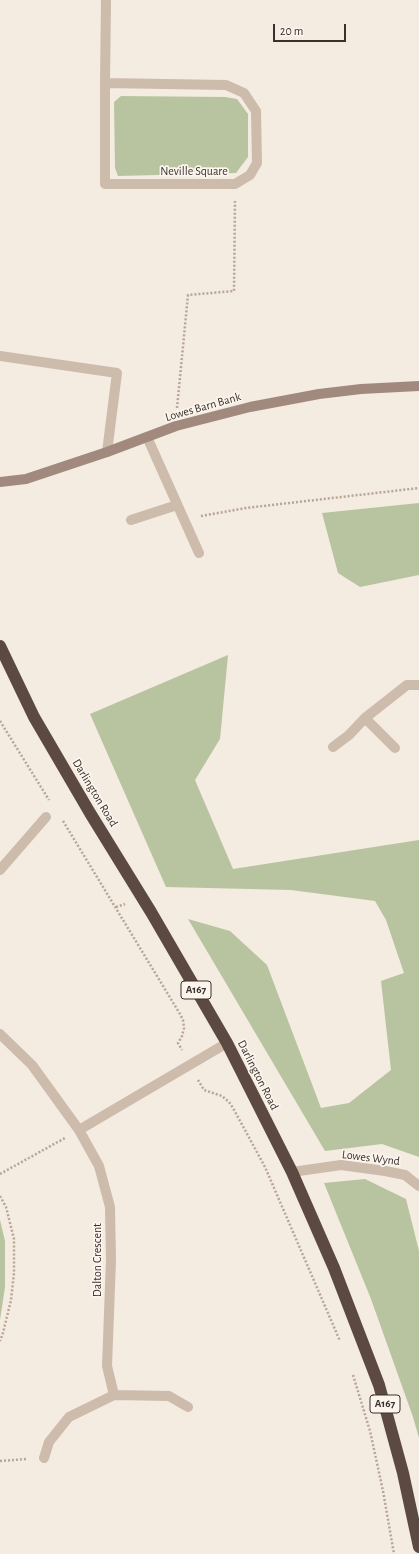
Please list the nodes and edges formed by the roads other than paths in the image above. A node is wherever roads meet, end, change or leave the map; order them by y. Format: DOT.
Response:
graph roads {
  1 [pos="106,0"];
  2 [pos="105,83"];
  3 [pos="0,356"];
  4 [pos="419,386"];
  5 [pos="147,437"];
  6 [pos="107,452"];
  7 [pos="0,482"];
  8 [pos="177,505"];
  9 [pos="131,520"];
  10 [pos="199,553"];
  11 [pos="0,646"];
  12 [pos="419,685"];
  13 [pos="365,718"];
  14 [pos="333,747"];
  15 [pos="395,748"];
  16 [pos="46,816"];
  17 [pos="0,870"];
  18 [pos="0,1034"];
  19 [pos="227,1043"];
  20 [pos="79,1130"];
  21 [pos="292,1172"];
  22 [pos="419,1186"];
  23 [pos="114,1395"];
  24 [pos="188,1407"];
  25 [pos="44,1458"];
  26 [pos="419,1547"];
  1 -- 2 [label="street"];
  2 -- 2 [label="street, Neville Square"];
  3 -- 6 [label="street"];
  4 -- 5 [label="street, Lowes Barn Bank"];
  5 -- 6 [label="street, Lowes Barn Bank"];
  5 -- 8 [label="street"];
  6 -- 7 [label="street, Lowes Barn Bank"];
  8 -- 9 [label="street"];
  8 -- 10 [label="street"];
  11 -- 19 [label="highway, Darlington Road / A167"];
  12 -- 13 [label="street"];
  13 -- 14 [label="street"];
  13 -- 15 [label="street"];
  16 -- 17 [label="street"];
  18 -- 20 [label="street, Dalton Crescent"];
  19 -- 20 [label="street"];
  19 -- 21 [label="highway, Darlington Road / A167"];
  20 -- 23 [label="street, Dalton Crescent"];
  21 -- 22 [label="street, Lowes Wynd"];
  21 -- 26 [label="highway, Darlington Road / A167"];
  23 -- 24 [label="street"];
  23 -- 25 [label="street"];
}
